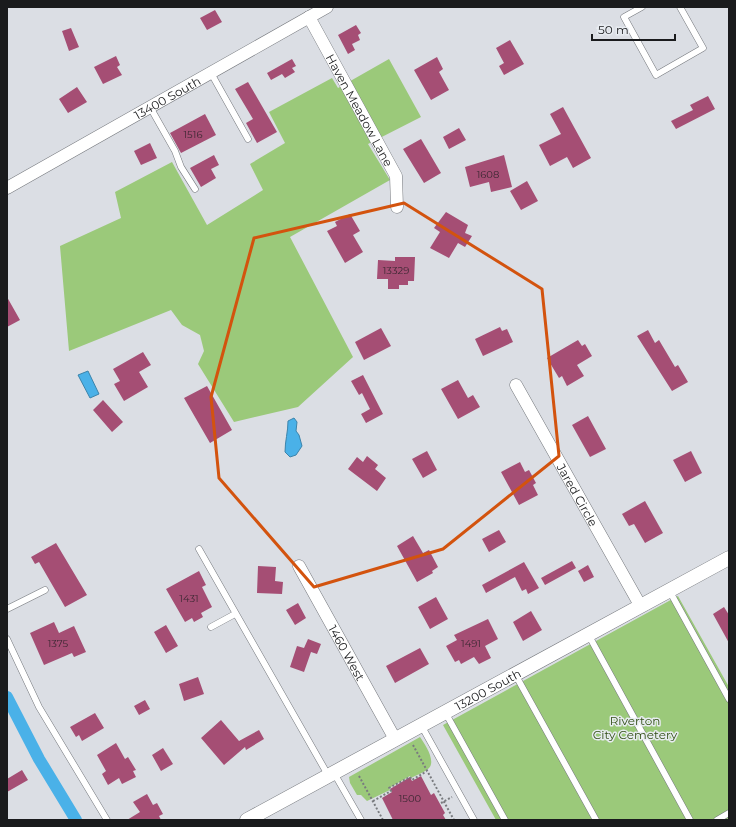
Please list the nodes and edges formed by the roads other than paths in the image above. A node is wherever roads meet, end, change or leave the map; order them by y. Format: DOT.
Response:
graph roads {
  1 [pos="328,7"];
  2 [pos="642,7"];
  3 [pos="680,7"];
  4 [pos="309,17"];
  5 [pos="211,73"];
  6 [pos="150,107"];
  7 [pos="248,139"];
  8 [pos="7,188"];
  9 [pos="195,189"];
  10 [pos="397,207"];
  11 [pos="516,385"];
  12 [pos="199,549"];
  13 [pos="729,558"];
  14 [pos="299,566"];
  15 [pos="45,590"];
  16 [pos="669,590"];
  17 [pos="640,605"];
  18 [pos="7,609"];
  19 [pos="235,614"];
  20 [pos="211,627"];
  21 [pos="588,634"];
  22 [pos="7,639"];
  23 [pos="515,674"];
  24 [pos="729,699"];
  25 [pos="445,712"];
  26 [pos="421,725"];
  27 [pos="395,738"];
  28 [pos="331,773"];
  29 [pos="729,813"];
  30 [pos="107,820"];
  31 [pos="247,820"];
  32 [pos="361,820"];
  33 [pos="474,820"];
  34 [pos="505,820"];
  35 [pos="596,820"];
  36 [pos="690,820"];
  37 [pos="717,820"];
  1 -- 4 [label="street, 13400 South"];
  2 -- 3 [label="lane"];
  4 -- 5 [label="street, 13400 South"];
  4 -- 10 [label="street, Haven Meadow Lane"];
  5 -- 6 [label="street, 13400 South"];
  5 -- 7 [label="lane"];
  6 -- 8 [label="street, 13400 South"];
  6 -- 9 [label="lane"];
  11 -- 17 [label="street, Jared Circle"];
  12 -- 19 [label="lane"];
  13 -- 16 [label="street, 13200 South"];
  14 -- 27 [label="street, 1460 West"];
  15 -- 18 [label="lane"];
  16 -- 17 [label="street, 13200 South"];
  16 -- 24 [label="lane"];
  17 -- 21 [label="street, 13200 South"];
  19 -- 20 [label="lane"];
  19 -- 28 [label="lane"];
  21 -- 23 [label="street, 13200 South"];
  21 -- 36 [label="lane"];
  22 -- 30 [label="lane"];
  23 -- 25 [label="street, 13200 South"];
  23 -- 35 [label="lane"];
  25 -- 26 [label="street, 13200 South"];
  25 -- 34 [label="lane"];
  26 -- 27 [label="street, 13200 South"];
  26 -- 33 [label="lane"];
  27 -- 28 [label="street, 13200 South"];
  28 -- 31 [label="street, 13200 South"];
  28 -- 32 [label="lane"];
  29 -- 37 [label="lane"];
}
